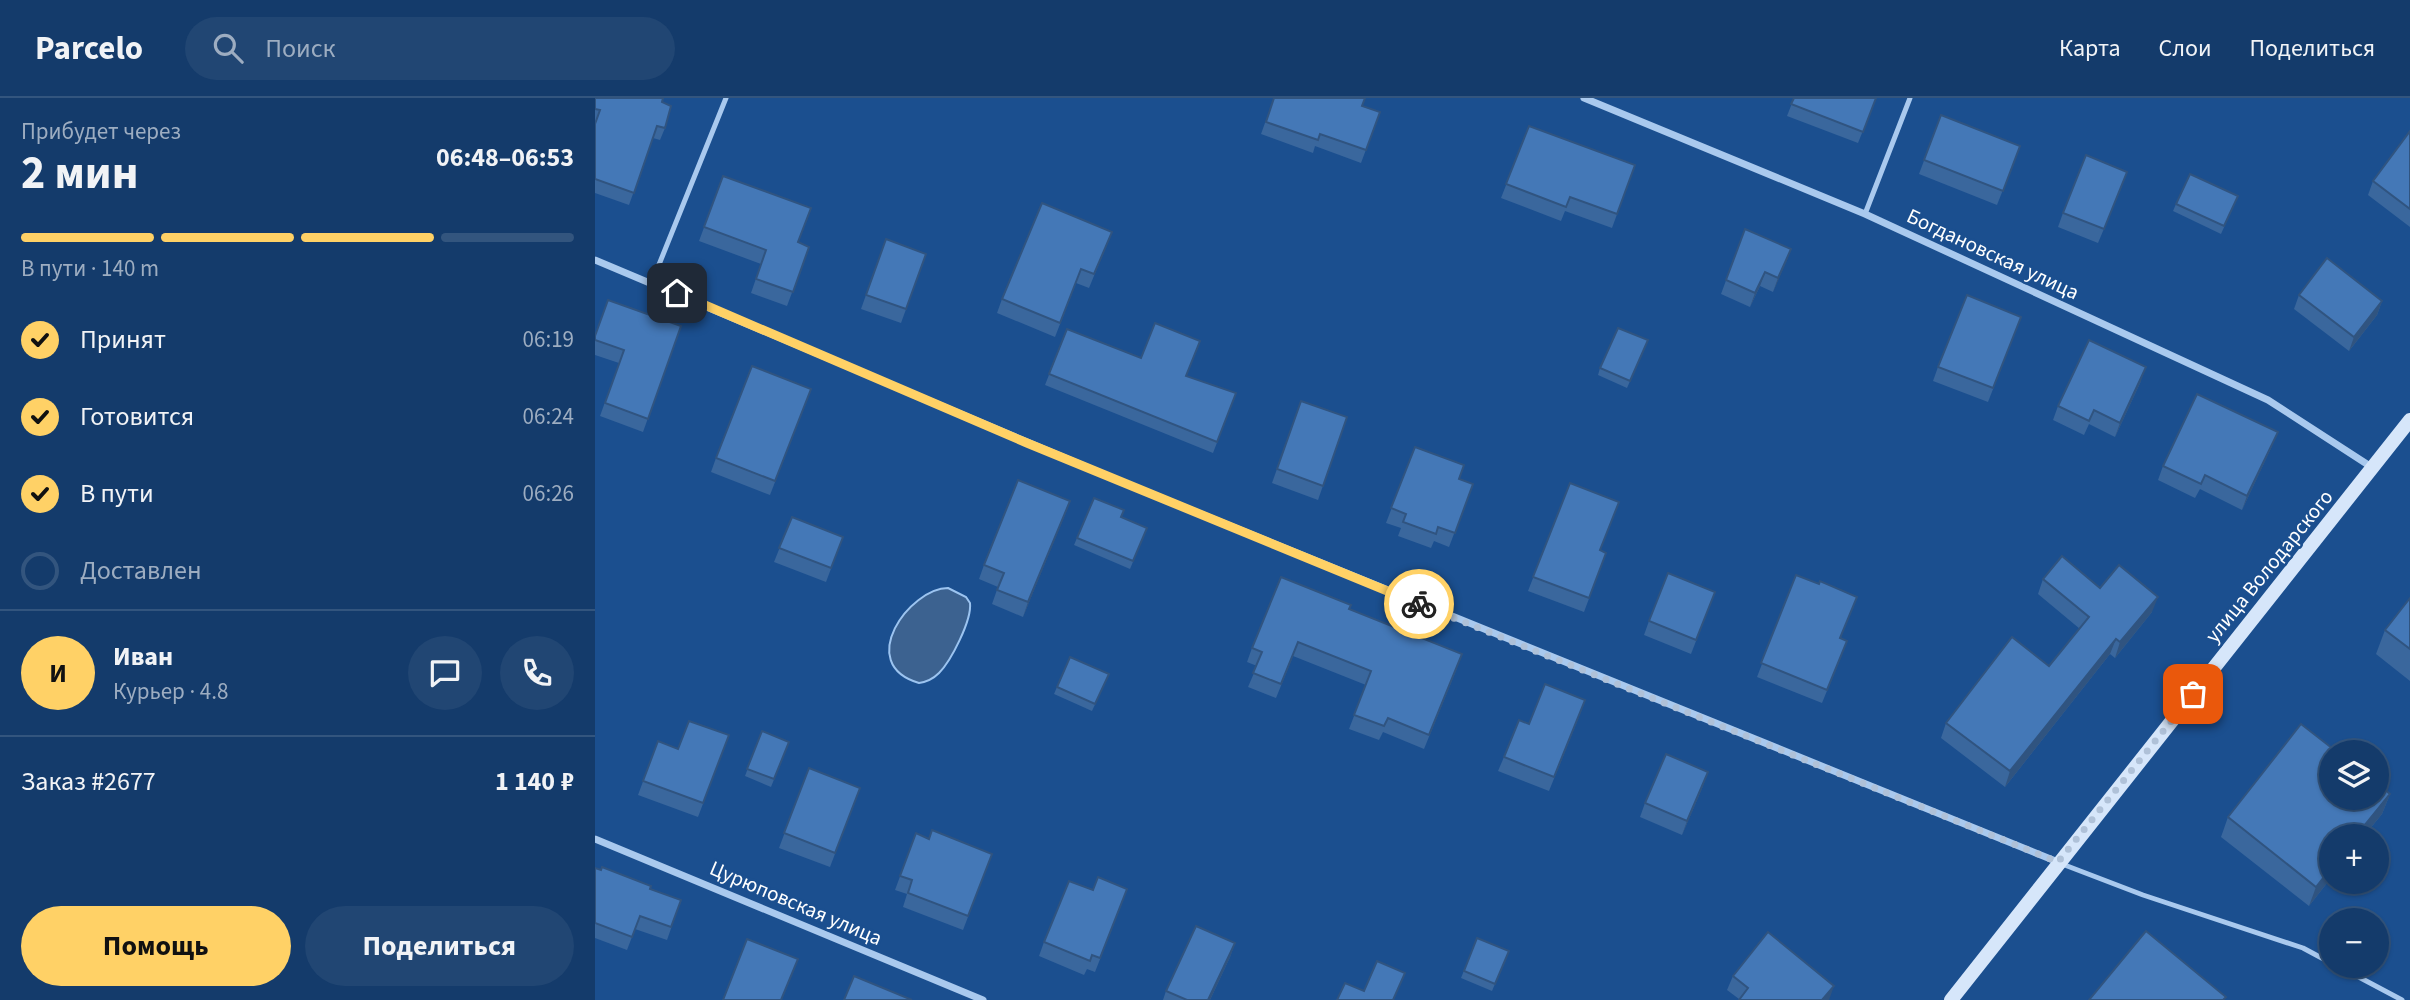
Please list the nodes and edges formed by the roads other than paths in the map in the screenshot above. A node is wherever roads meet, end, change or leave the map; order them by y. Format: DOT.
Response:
graph roads {
  1 [pos="726,98"];
  2 [pos="1584,98"];
  3 [pos="1910,98"];
  4 [pos="1865,214"];
  5 [pos="595,260"];
  6 [pos="652,282"];
  7 [pos="2410,420"];
  8 [pos="2374,469"];
  9 [pos="595,839"];
  10 [pos="2058,862"];
  11 [pos="2319,956"];
  12 [pos="2360,978"];
  13 [pos="983,1000"];
  14 [pos="1951,1000"];
  15 [pos="2402,1000"];
  1 -- 6 [label="lane"];
  2 -- 4 [label="street, Богдановская улица"];
  3 -- 4 [label="lane"];
  4 -- 8 [label="street, Богдановская улица"];
  5 -- 6 [label="street"];
  6 -- 10 [label="street"];
  7 -- 8 [label="main road, улица Володарского"];
  8 -- 10 [label="main road, улица Володарского"];
  9 -- 13 [label="street, Цурюповская улица"];
  10 -- 11 [label="lane"];
  10 -- 14 [label="main road, улица Володарского"];
  12 -- 15 [label="lane"];
}
